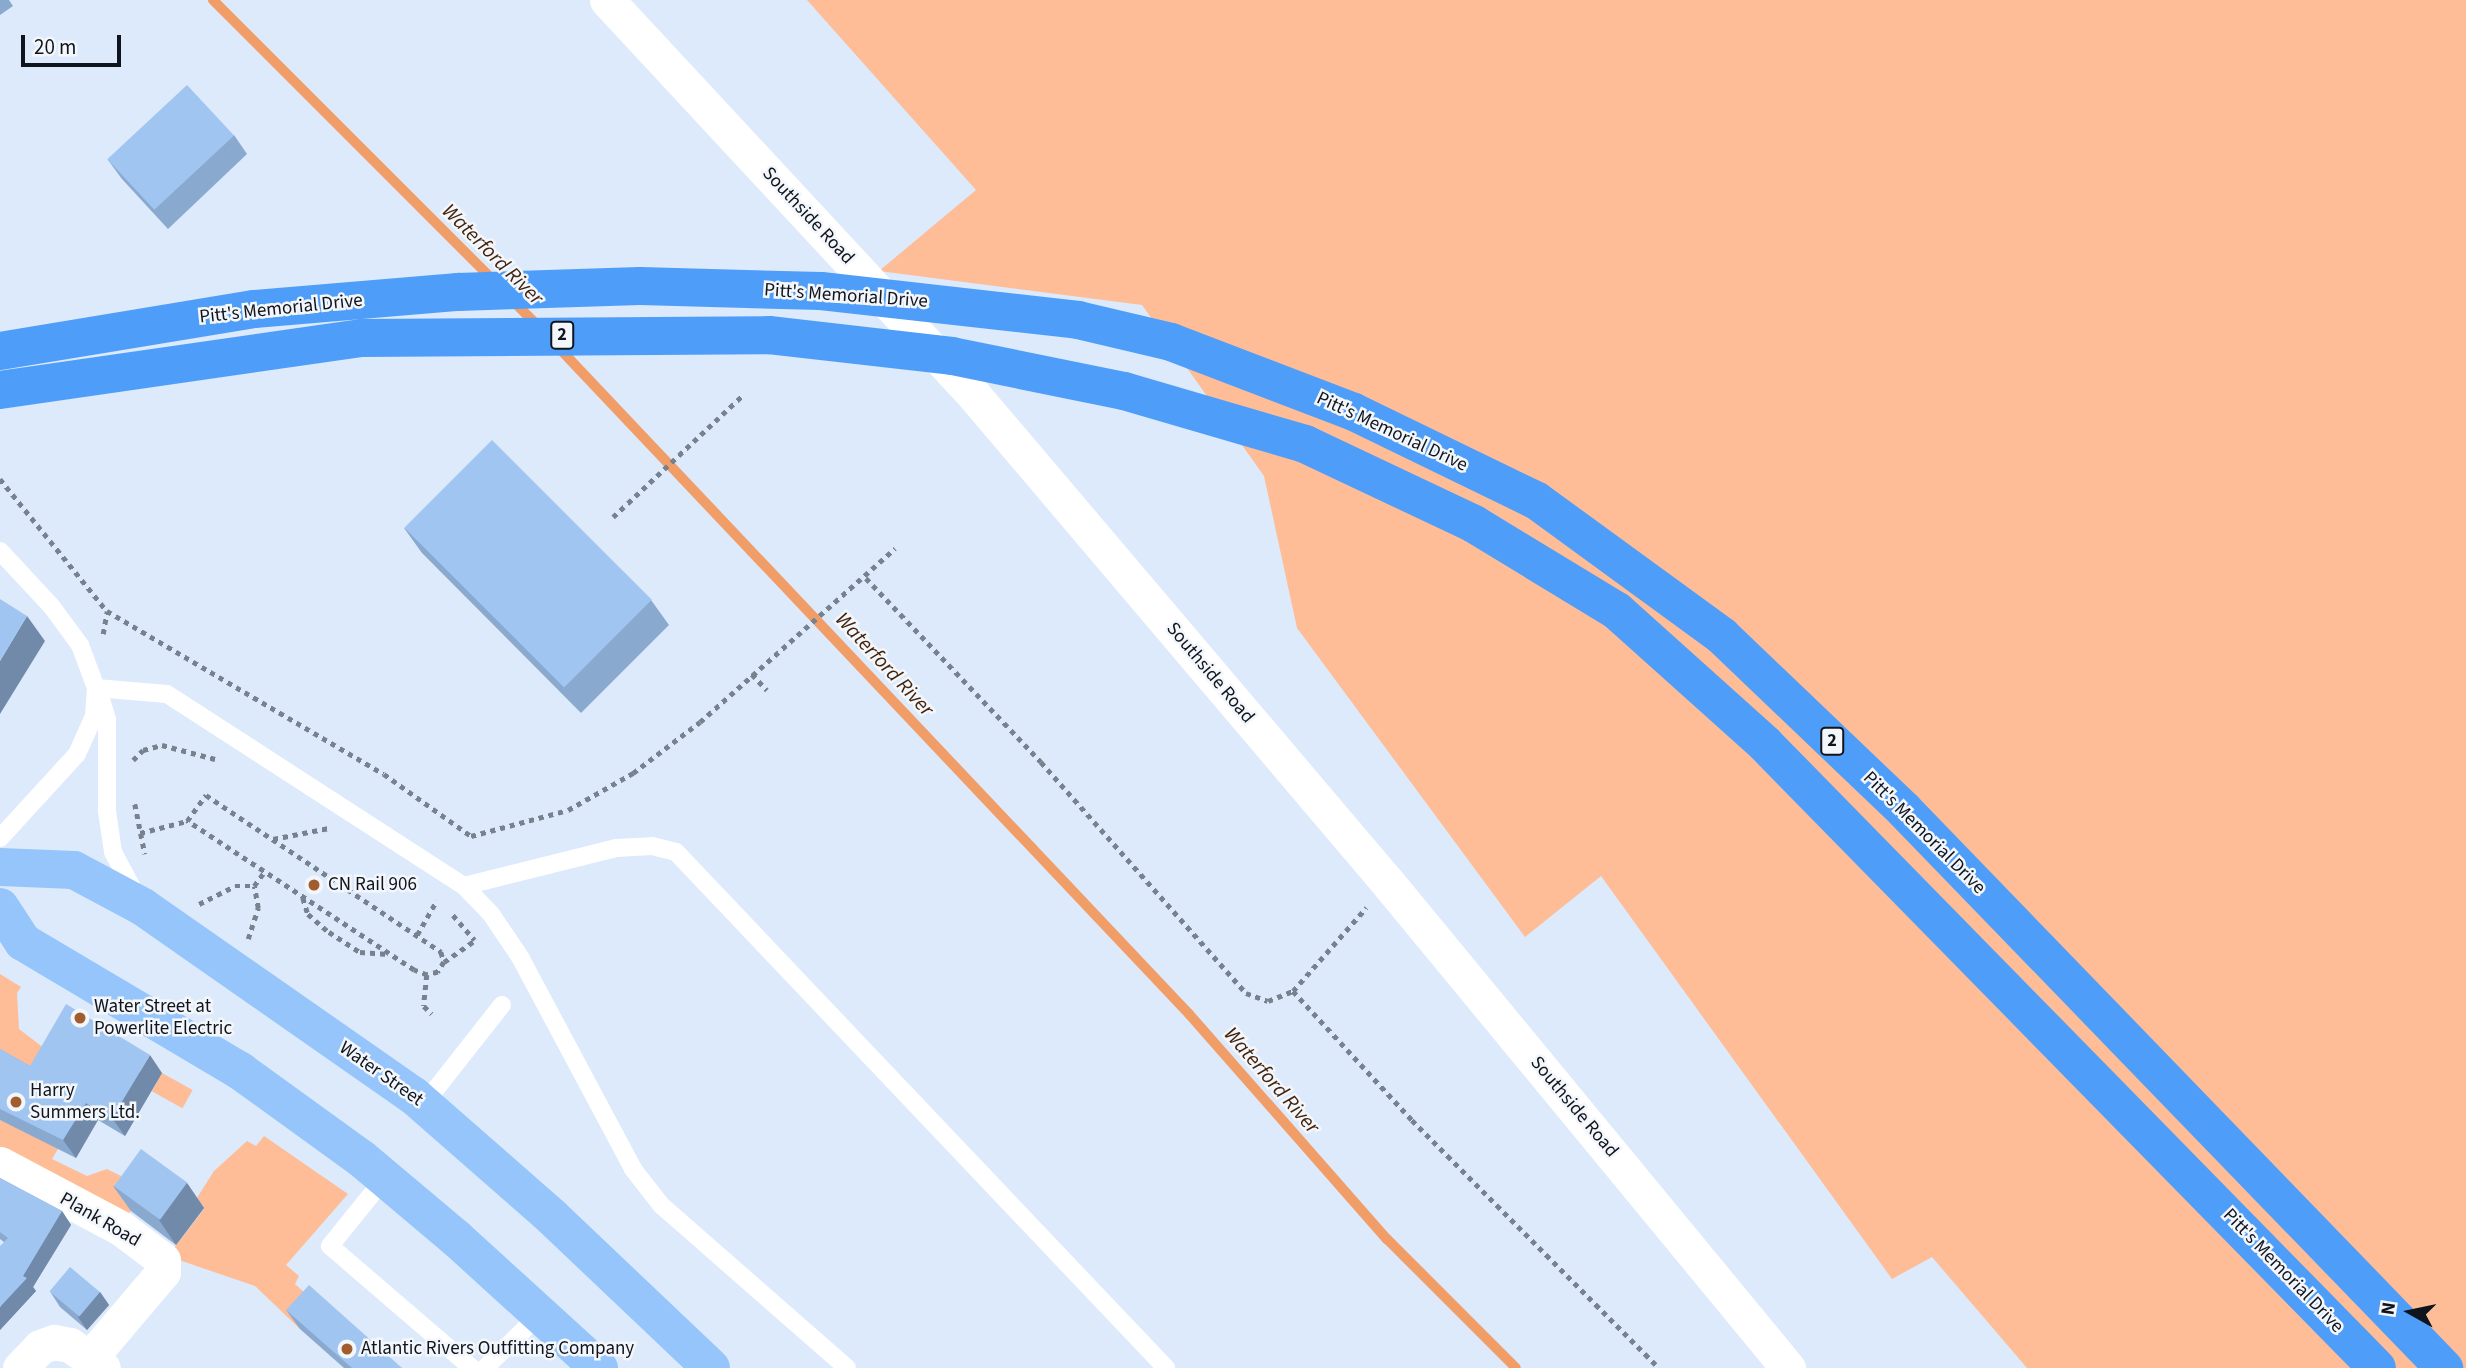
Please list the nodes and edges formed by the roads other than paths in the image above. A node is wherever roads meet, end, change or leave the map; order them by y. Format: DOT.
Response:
graph roads {
  1 [pos="607,0"];
  2 [pos="0,351"];
  3 [pos="0,390"];
  4 [pos="0,551"];
  5 [pos="96,688"];
  6 [pos="0,838"];
  7 [pos="0,867"];
  8 [pos="464,886"];
  9 [pos="0,907"];
  10 [pos="143,907"];
  11 [pos="502,1005"];
  12 [pos="424,1104"];
  13 [pos="0,1164"];
  14 [pos="384,1179"];
  15 [pos="540,1314"];
  16 [pos="97,1363"];
  17 [pos="20,1368"];
  18 [pos="472,1368"];
  19 [pos="485,1368"];
  20 [pos="599,1368"];
  21 [pos="711,1368"];
  22 [pos="847,1368"];
  23 [pos="1166,1368"];
  24 [pos="1788,1368"];
  25 [pos="2377,1368"];
  26 [pos="2444,1368"];
  1 -- 24 [label="street, Southside Road"];
  2 -- 26 [label="highway, Pitt's Memorial Drive / 2"];
  3 -- 25 [label="highway, Pitt's Memorial Drive / 2"];
  4 -- 5 [label="lane"];
  5 -- 6 [label="lane"];
  5 -- 8 [label="lane"];
  5 -- 10 [label="lane"];
  7 -- 10 [label="main road, Water Street"];
  8 -- 22 [label="lane"];
  8 -- 23 [label="lane"];
  9 -- 14 [label="main road"];
  10 -- 12 [label="main road, Water Street"];
  11 -- 12 [label="lane"];
  12 -- 21 [label="main road, Water Street"];
  13 -- 16 [label="street, Plank Road"];
  14 -- 15 [label="main road"];
  14 -- 18 [label="lane"];
  15 -- 19 [label="lane"];
  15 -- 20 [label="main road"];
  16 -- 17 [label="street"];
}
